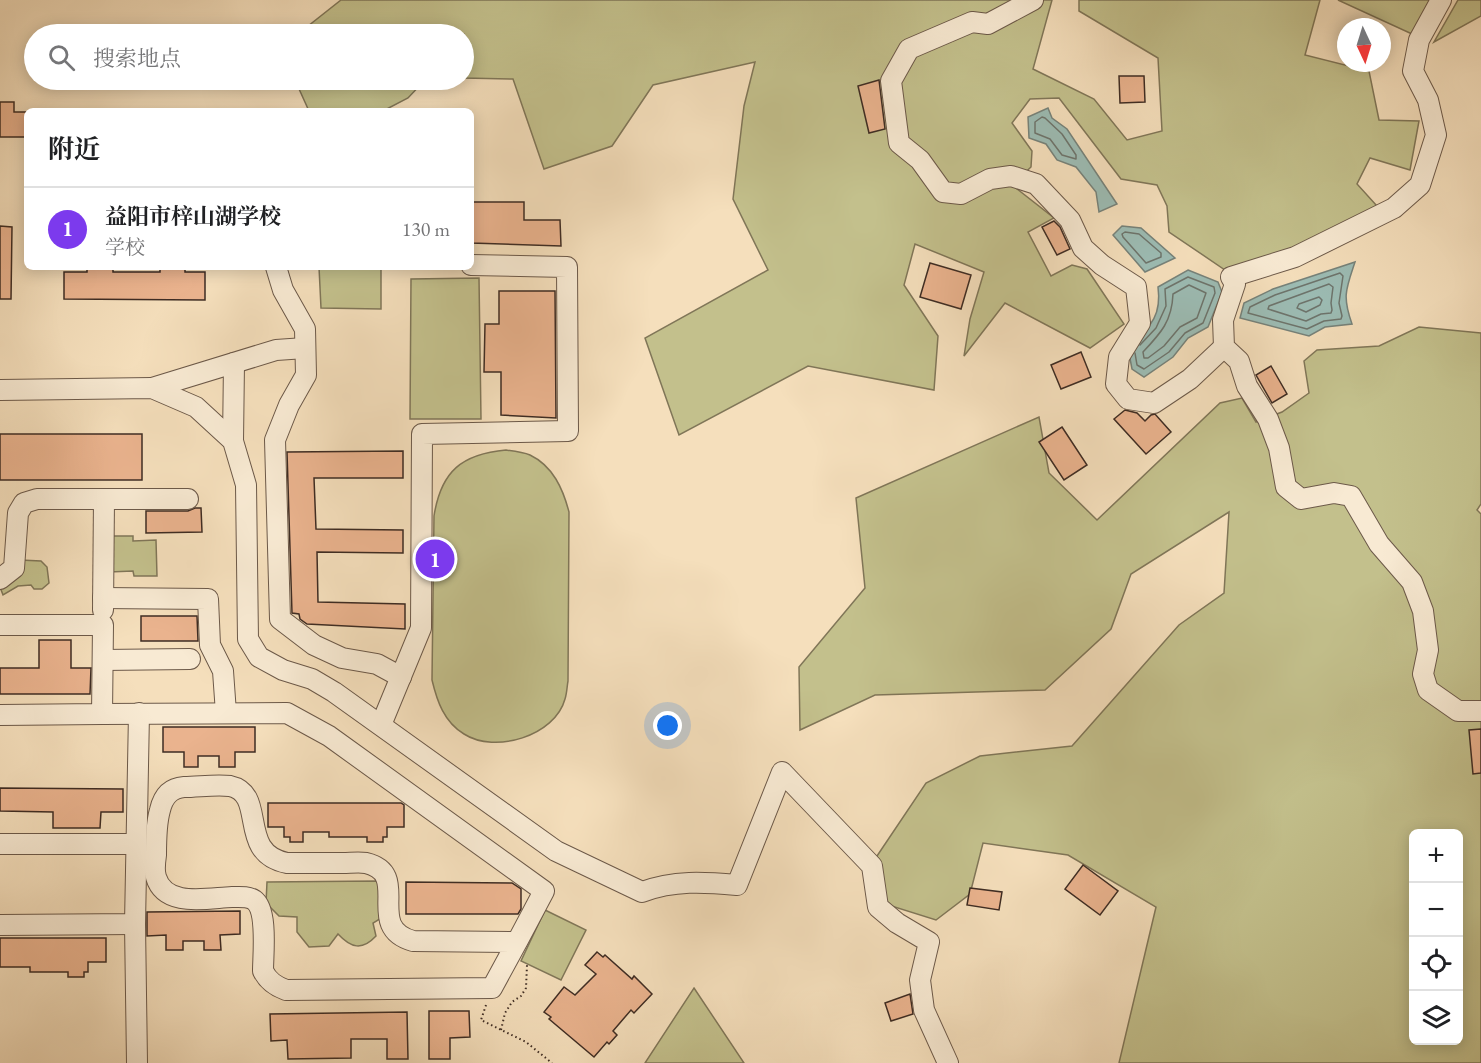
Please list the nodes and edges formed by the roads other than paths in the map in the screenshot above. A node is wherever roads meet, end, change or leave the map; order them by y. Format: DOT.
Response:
graph roads {
  1 [pos="1033,0"];
  2 [pos="1441,0"];
  3 [pos="474,265"];
  4 [pos="277,270"];
  5 [pos="1224,347"];
  6 [pos="305,348"];
  7 [pos="234,363"];
  8 [pos="152,388"];
  9 [pos="0,390"];
  10 [pos="233,441"];
  11 [pos="104,499"];
  12 [pos="188,499"];
  13 [pos="0,579"];
  14 [pos="104,598"];
  15 [pos="0,625"];
  16 [pos="103,625"];
  17 [pos="190,659"];
  18 [pos="103,660"];
  19 [pos="401,677"];
  20 [pos="1481,711"];
  21 [pos="139,713"];
  22 [pos="226,713"];
  23 [pos="102,714"];
  24 [pos="0,715"];
  25 [pos="381,726"];
  26 [pos="0,844"];
  27 [pos="136,844"];
  28 [pos="135,924"];
  29 [pos="0,925"];
  30 [pos="517,942"];
  31 [pos="137,1063"];
  32 [pos="948,1063"];
  1 -- 5 [label="street"];
  2 -- 5 [label="street"];
  3 -- 19 [label="street"];
  4 -- 6 [label="street"];
  5 -- 20 [label="street"];
  6 -- 7 [label="street"];
  6 -- 19 [label="street"];
  7 -- 8 [label="street"];
  7 -- 10 [label="street"];
  8 -- 9 [label="street"];
  8 -- 10 [label="street"];
  10 -- 25 [label="street"];
  11 -- 12 [label="street"];
  11 -- 13 [label="street"];
  11 -- 14 [label="street"];
  14 -- 16 [label="street"];
  14 -- 22 [label="street"];
  15 -- 16 [label="street"];
  16 -- 18 [label="street"];
  17 -- 18 [label="street"];
  18 -- 23 [label="street"];
  19 -- 25 [label="street"];
  21 -- 22 [label="street"];
  21 -- 23 [label="street"];
  21 -- 27 [label="street"];
  22 -- 30 [label="street"];
  23 -- 24 [label="street"];
  25 -- 32 [label="street"];
  26 -- 27 [label="street"];
  27 -- 28 [label="street"];
  28 -- 29 [label="street"];
  28 -- 31 [label="street"];
  30 -- 30 [label="street"];
}
